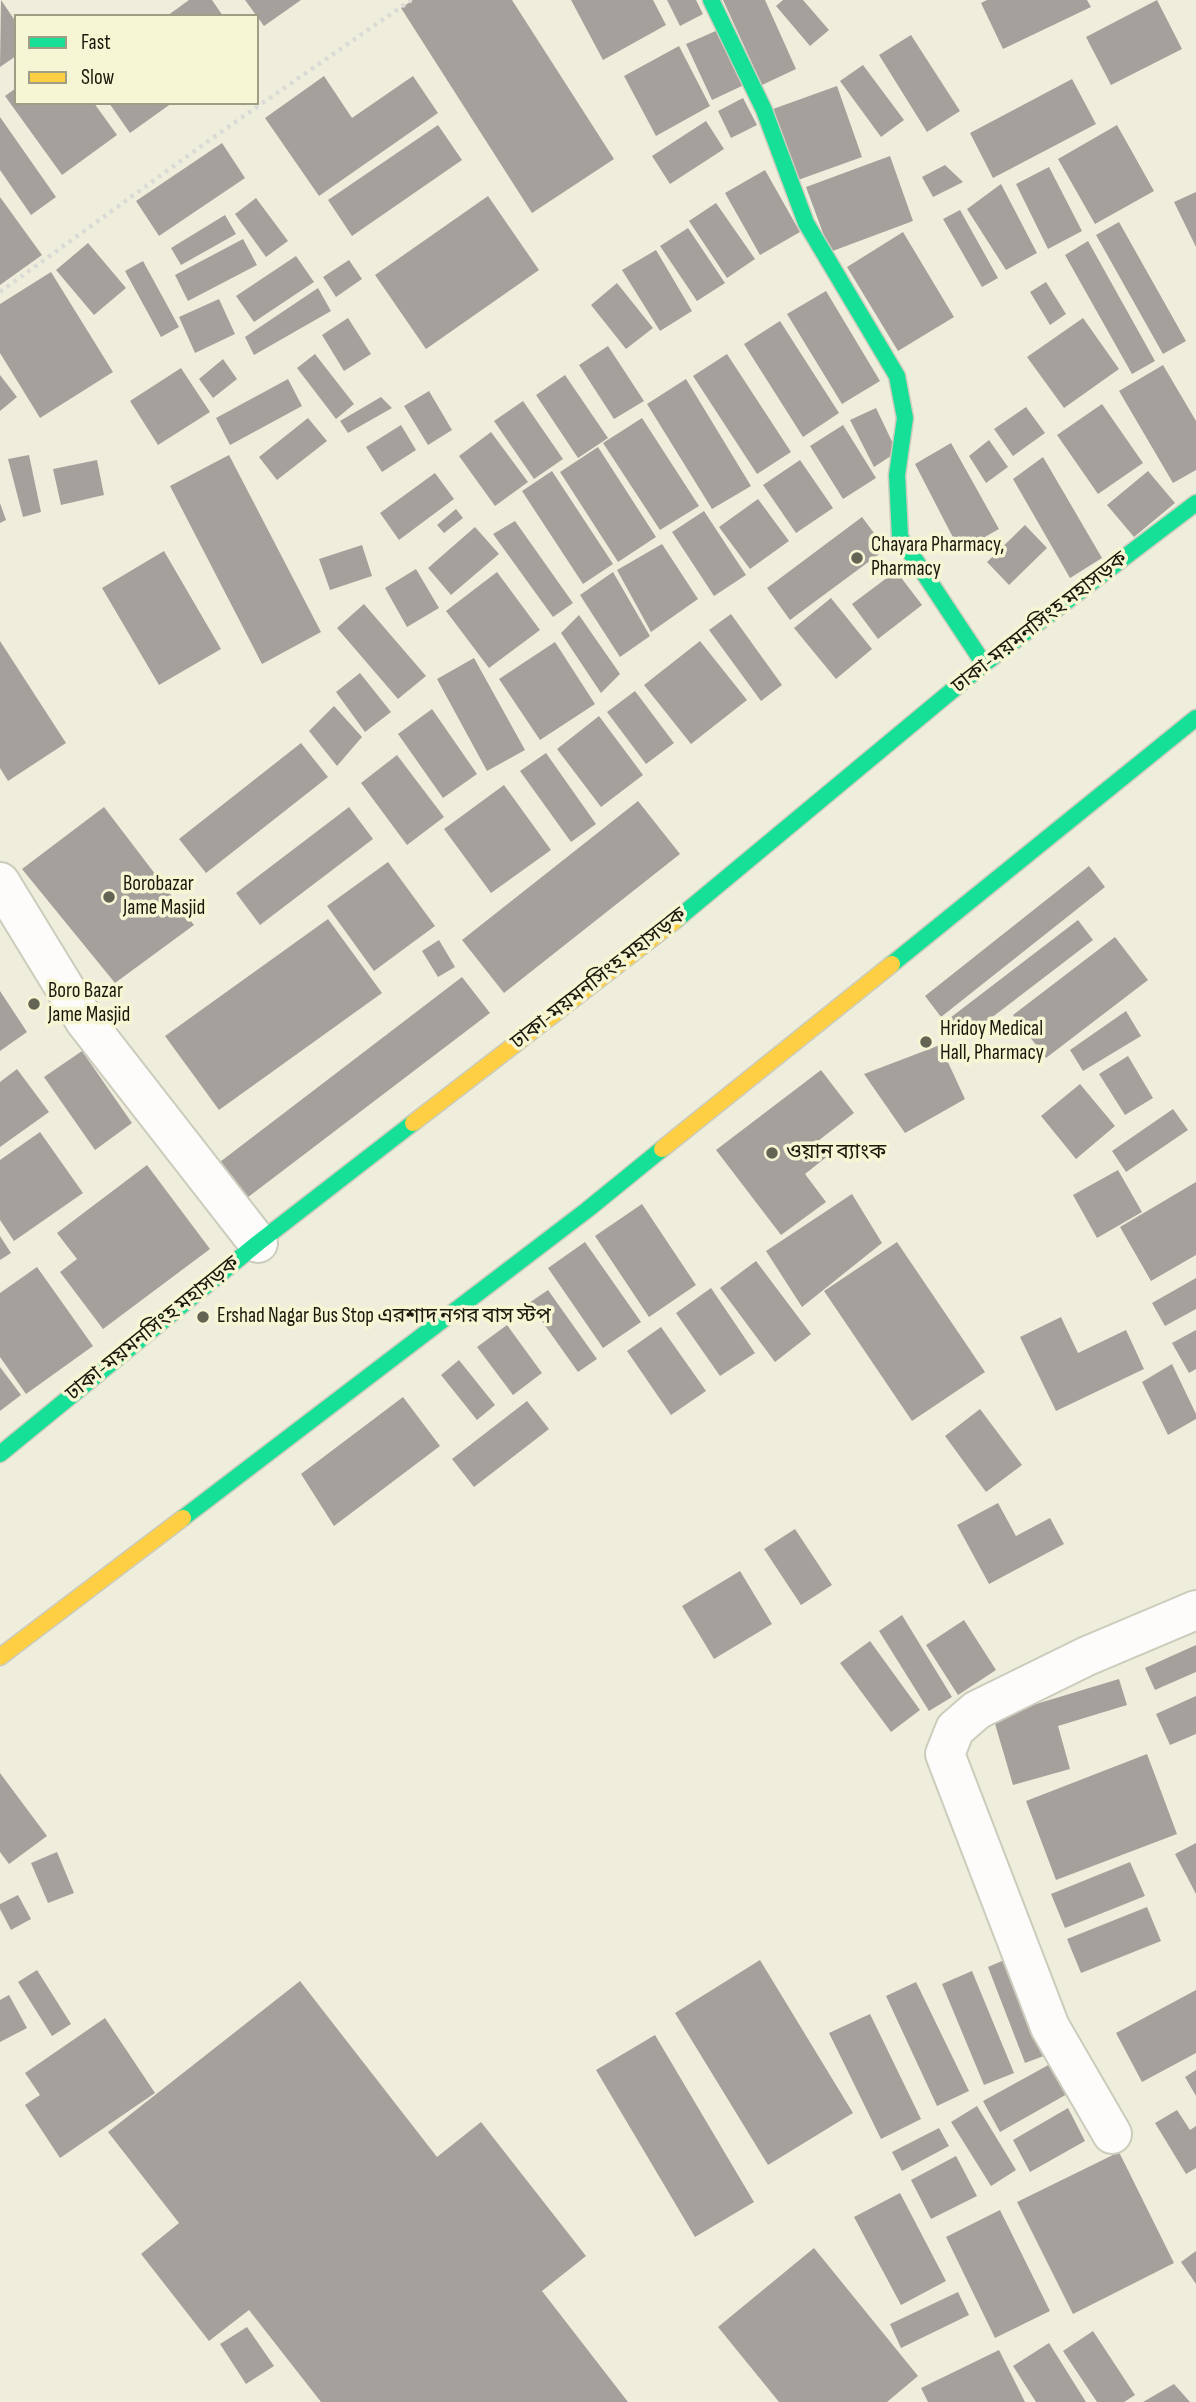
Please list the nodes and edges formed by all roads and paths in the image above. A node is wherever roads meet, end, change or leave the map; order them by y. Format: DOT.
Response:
graph roads {
  1 [pos="411,0"];
  2 [pos="711,0"];
  3 [pos="0,292"];
  4 [pos="1196,503"];
  5 [pos="984,664"];
  6 [pos="1196,718"];
  7 [pos="0,882"];
  8 [pos="258,1242"];
  9 [pos="0,1454"];
  10 [pos="1196,1610"];
  11 [pos="0,1657"];
  12 [pos="1112,2134"];
  1 -- 3 [label="path"];
  2 -- 5 [label="main road"];
  4 -- 5 [label="main road, ঢাকা-ময়মনসিংহ মহাসড়ক"];
  5 -- 8 [label="main road, ঢাকা-ময়মনসিংহ মহাসড়ক"];
  6 -- 11 [label="main road"];
  7 -- 8 [label="street"];
  8 -- 9 [label="main road, ঢাকা-ময়মনসিংহ মহাসড়ক"];
  10 -- 12 [label="street"];
}
